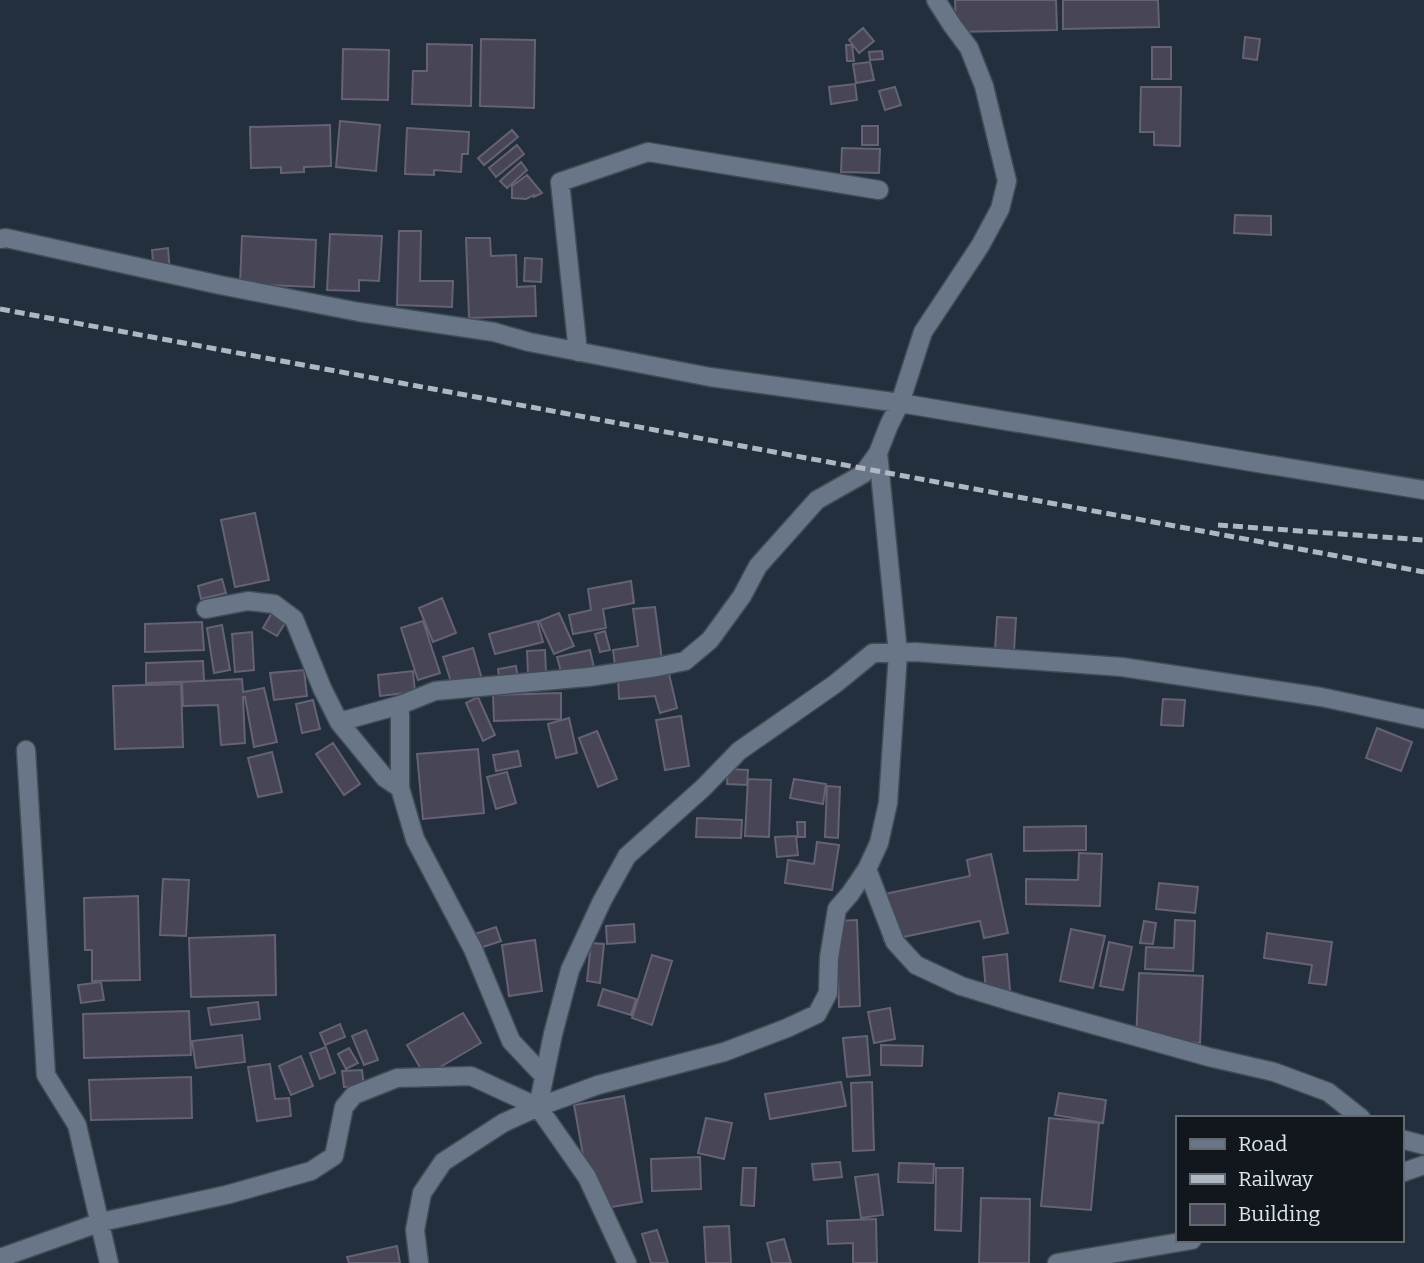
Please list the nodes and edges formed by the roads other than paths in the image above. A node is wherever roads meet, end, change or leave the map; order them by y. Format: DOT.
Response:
graph roads {
  1 [pos="936,0"];
  2 [pos="879,190"];
  3 [pos="0,239"];
  4 [pos="578,352"];
  5 [pos="901,403"];
  6 [pos="878,453"];
  7 [pos="1424,489"];
  8 [pos="206,609"];
  9 [pos="898,653"];
  10 [pos="400,705"];
  11 [pos="1424,719"];
  12 [pos="339,722"];
  13 [pos="26,750"];
  14 [pos="400,788"];
  15 [pos="867,869"];
  16 [pos="544,1076"];
  17 [pos="538,1107"];
  18 [pos="1358,1116"];
  19 [pos="1403,1140"];
  20 [pos="1424,1145"];
  21 [pos="1424,1166"];
  22 [pos="1403,1172"];
  23 [pos="101,1222"];
  24 [pos="1180,1242"];
  25 [pos="0,1258"];
  26 [pos="110,1263"];
  27 [pos="419,1263"];
  28 [pos="627,1263"];
  29 [pos="1057,1263"];
  1 -- 5 [label="street"];
  2 -- 4 [label="street"];
  3 -- 4 [label="street"];
  4 -- 5 [label="street"];
  5 -- 6 [label="street"];
  5 -- 7 [label="street"];
  6 -- 9 [label="street"];
  6 -- 10 [label="street"];
  8 -- 12 [label="street"];
  9 -- 11 [label="street"];
  9 -- 15 [label="street"];
  9 -- 16 [label="street"];
  10 -- 12 [label="street"];
  10 -- 14 [label="street"];
  12 -- 14 [label="street"];
  13 -- 23 [label="street"];
  14 -- 16 [label="street"];
  15 -- 17 [label="street"];
  15 -- 18 [label="street"];
  16 -- 17 [label="street"];
  17 -- 23 [label="street"];
  17 -- 27 [label="street"];
  17 -- 28 [label="street"];
  19 -- 20 [label="street"];
  21 -- 22 [label="street"];
  23 -- 25 [label="street"];
  23 -- 26 [label="street"];
  24 -- 29 [label="street"];
}
